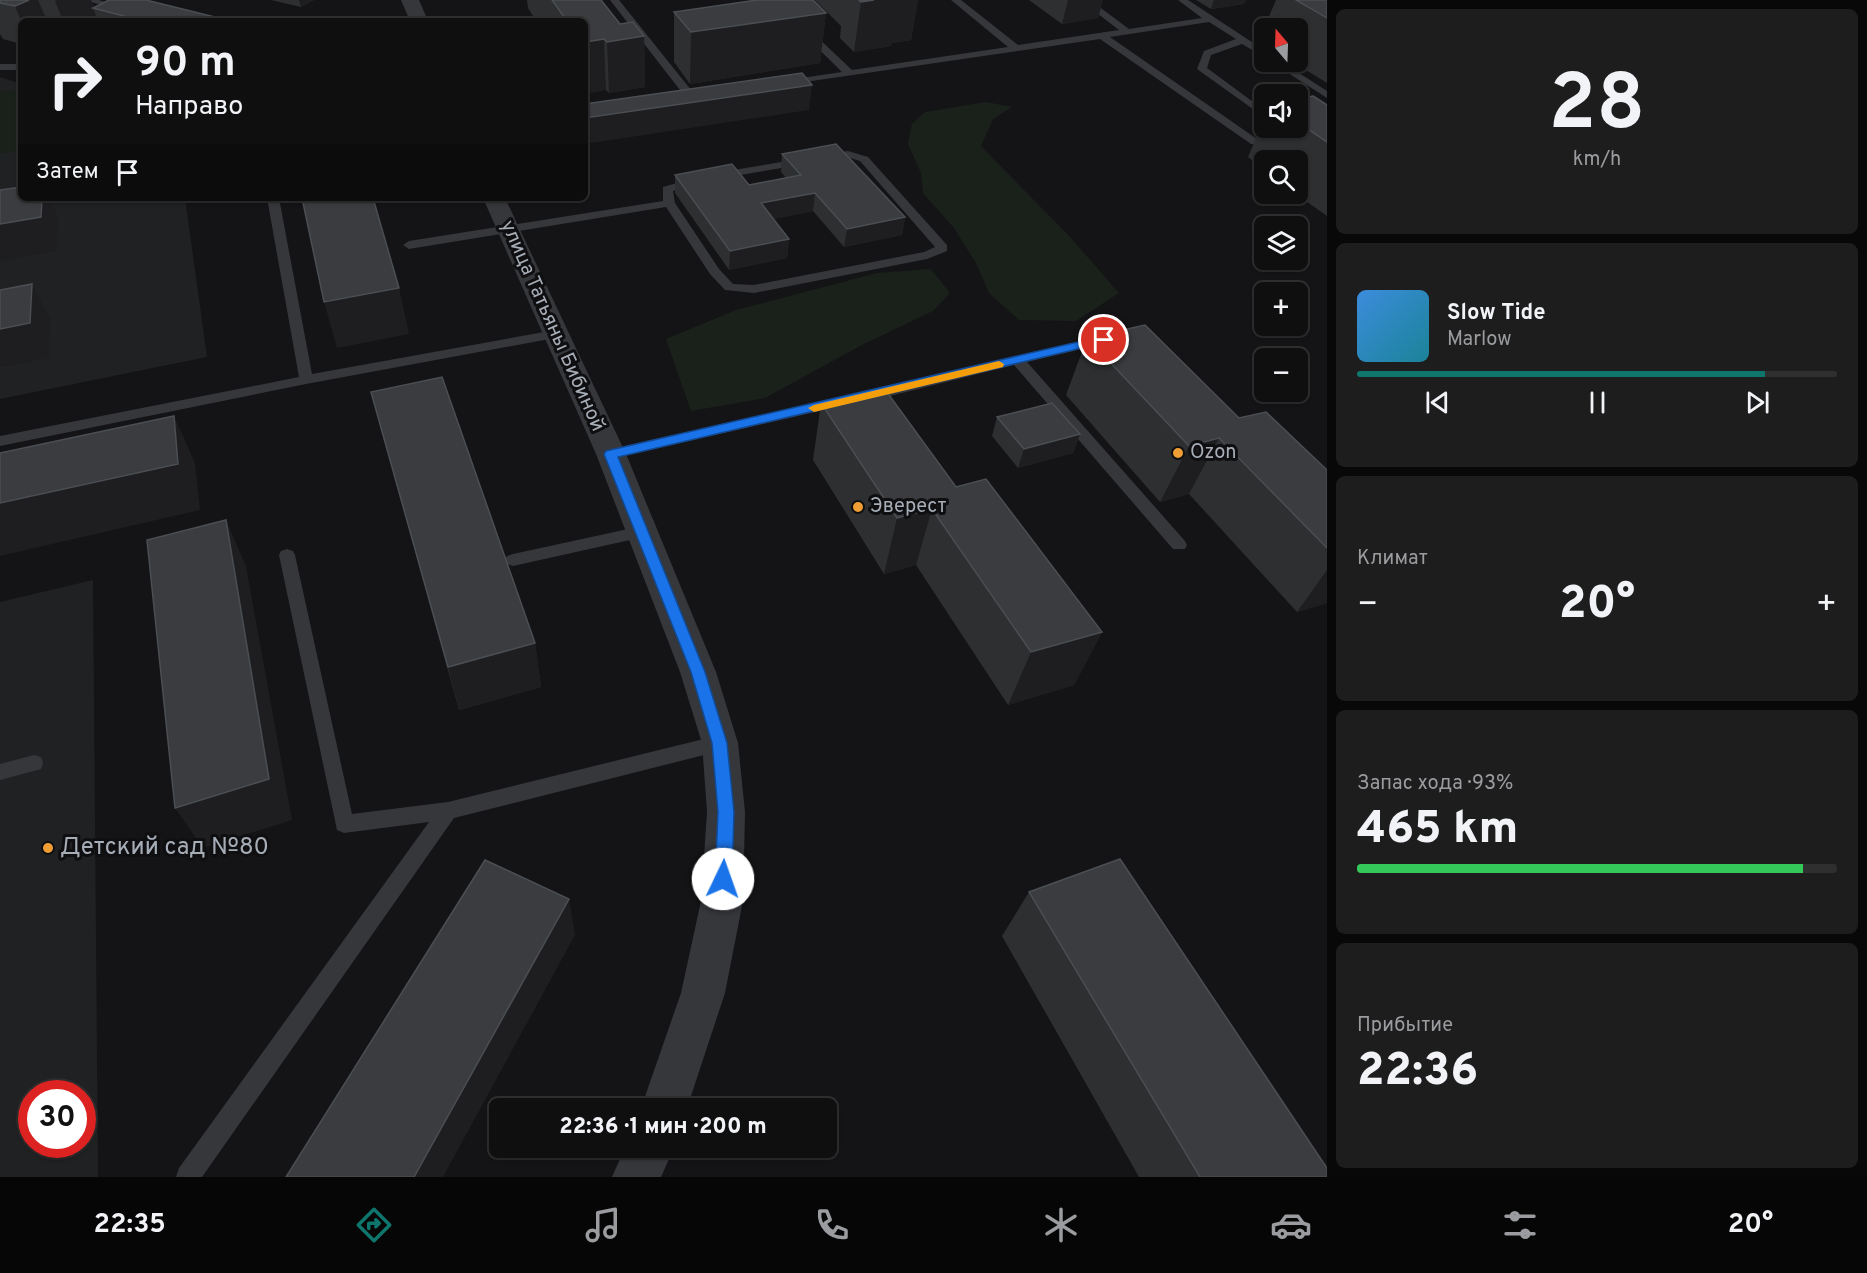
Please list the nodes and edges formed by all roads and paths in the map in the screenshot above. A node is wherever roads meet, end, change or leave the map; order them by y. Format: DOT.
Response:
graph roads {
  1 [pos="89,0"];
  2 [pos="410,0"];
  3 [pos="614,0"];
  4 [pos="773,0"];
  5 [pos="955,0"];
  6 [pos="1084,0"];
  7 [pos="1182,0"];
  8 [pos="130,10"];
  9 [pos="418,18"];
  10 [pos="1211,19"];
  11 [pos="1128,32"];
  12 [pos="1102,36"];
  13 [pos="1243,40"];
  14 [pos="1254,47"];
  15 [pos="1017,49"];
  16 [pos="672,57"];
  17 [pos="660,58"];
  18 [pos="0,67"];
  19 [pos="18,68"];
  20 [pos="1291,72"];
  21 [pos="850,74"];
  22 [pos="782,84"];
  23 [pos="702,95"];
  24 [pos="1327,95"];
  25 [pos="691,97"];
  26 [pos="679,99"];
  27 [pos="1254,107"];
  28 [pos="1291,141"];
  29 [pos="274,201"];
  30 [pos="669,203"];
  31 [pos="501,213"];
  32 [pos="410,244"];
  33 [pos="555,334"];
  34 [pos="1125,335"];
  35 [pos="1017,360"];
  36 [pos="306,380"];
  37 [pos="0,441"];
  38 [pos="610,454"];
  39 [pos="642,532"];
  40 [pos="1179,545"];
  41 [pos="287,555"];
  42 [pos="513,560"];
  43 [pos="720,743"];
  44 [pos="34,763"];
  45 [pos="0,772"];
  46 [pos="448,811"];
  47 [pos="667,1098"];
  48 [pos="645,1158"];
  49 [pos="188,1177"];
  50 [pos="636,1177"];
  1 -- 8 [label="lane"];
  2 -- 9 [label="street"];
  3 -- 17 [label="lane"];
  4 -- 21 [label="lane"];
  5 -- 15 [label="lane"];
  6 -- 11 [label="lane"];
  7 -- 10 [label="lane"];
  10 -- 11 [label="lane"];
  10 -- 13 [label="lane"];
  11 -- 12 [label="lane"];
  12 -- 15 [label="lane"];
  12 -- 28 [label="lane"];
  13 -- 14 [label="lane"];
  13 -- 27 [label="lane"];
  15 -- 21 [label="lane"];
  16 -- 17 [label="lane"];
  17 -- 25 [label="lane"];
  18 -- 19 [label="lane"];
  20 -- 24 [label="lane"];
  21 -- 22 [label="lane"];
  23 -- 25 [label="lane"];
  25 -- 26 [label="lane"];
  29 -- 36 [label="lane"];
  30 -- 30 [label="lane"];
  30 -- 31 [label="lane"];
  31 -- 32 [label="lane"];
  31 -- 33 [label="street, улица Татьяны Бибиной"];
  33 -- 36 [label="lane"];
  33 -- 38 [label="street, улица Татьяны Бибиной"];
  34 -- 35 [label="lane"];
  35 -- 38 [label="lane"];
  35 -- 40 [label="lane"];
  36 -- 37 [label="lane"];
  38 -- 39 [label="street, улица Татьяны Бибиной"];
  39 -- 42 [label="lane"];
  39 -- 43 [label="street, улица Татьяны Бибиной"];
  41 -- 46 [label="lane"];
  43 -- 46 [label="lane"];
  43 -- 47 [label="street, улица Татьяны Бибиной"];
  44 -- 45 [label="lane"];
  46 -- 49 [label="lane"];
  48 -- 50 [label="street"];
}
